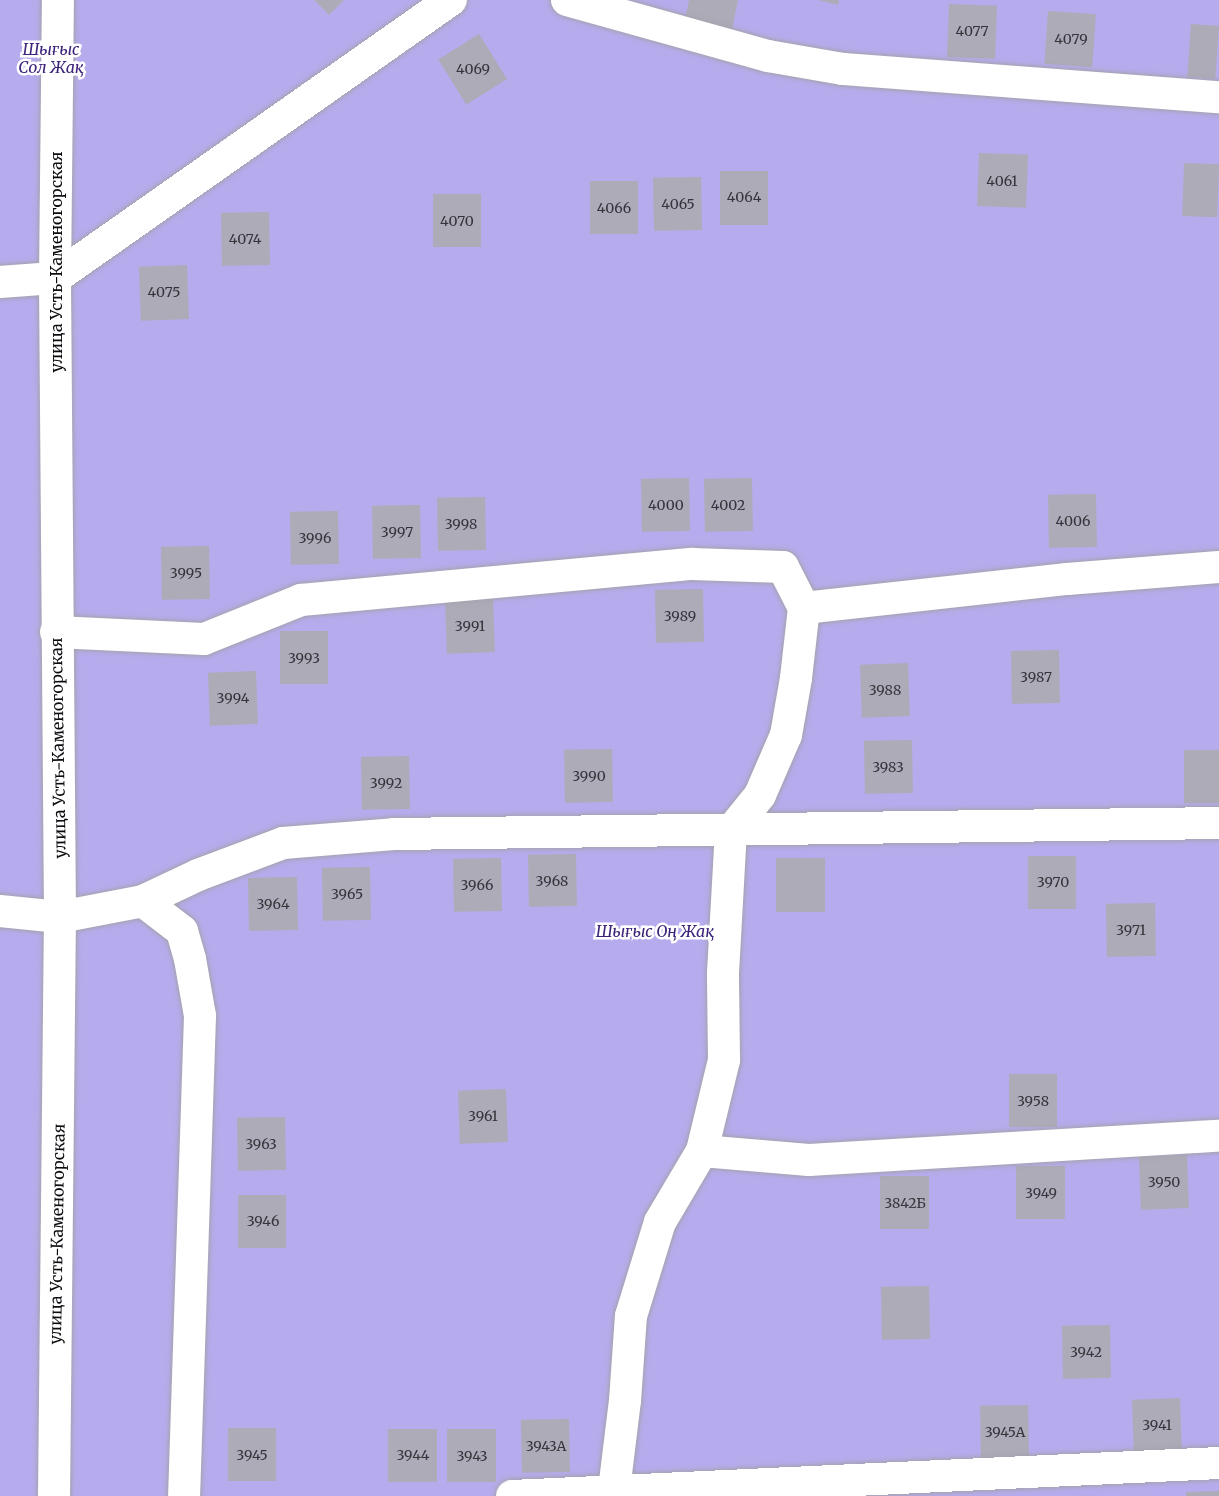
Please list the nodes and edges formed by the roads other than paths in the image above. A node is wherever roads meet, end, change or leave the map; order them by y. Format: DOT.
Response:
graph roads {
  1 [pos="58,0"];
  2 [pos="451,0"];
  3 [pos="567,0"];
  4 [pos="1219,98"];
  5 [pos="55,278"];
  6 [pos="0,282"];
  7 [pos="1219,567"];
  8 [pos="804,608"];
  9 [pos="56,632"];
  10 [pos="1219,823"];
  11 [pos="731,831"];
  12 [pos="144,901"];
  13 [pos="0,911"];
  14 [pos="60,917"];
  15 [pos="1219,1137"];
  16 [pos="702,1151"];
  17 [pos="1219,1463"];
  18 [pos="614,1490"];
  19 [pos="54,1496"];
  20 [pos="184,1496"];
  21 [pos="512,1496"];
  1 -- 5 [label="street, улица Усть-Каменогорская"];
  2 -- 5 [label="street"];
  3 -- 4 [label="street"];
  5 -- 6 [label="street"];
  5 -- 9 [label="street, улица Усть-Каменогорская"];
  7 -- 8 [label="street"];
  8 -- 9 [label="street"];
  8 -- 11 [label="street"];
  9 -- 14 [label="street, улица Усть-Каменогорская"];
  10 -- 11 [label="street"];
  11 -- 12 [label="street"];
  11 -- 16 [label="street"];
  12 -- 14 [label="street"];
  12 -- 20 [label="street"];
  13 -- 14 [label="street"];
  14 -- 19 [label="street, улица Усть-Каменогорская"];
  15 -- 16 [label="street"];
  16 -- 18 [label="street"];
  17 -- 18 [label="street"];
  18 -- 21 [label="street"];
}
